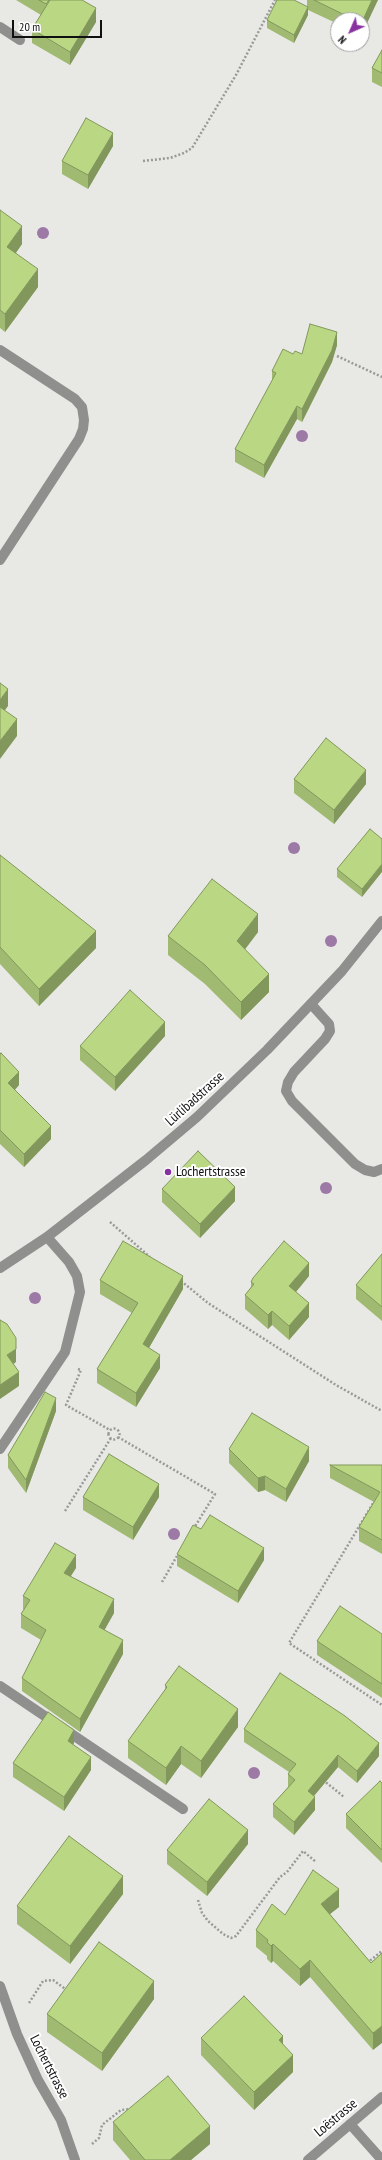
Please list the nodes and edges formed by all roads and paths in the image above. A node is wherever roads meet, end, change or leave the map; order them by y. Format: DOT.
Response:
graph roads {
  1 [pos="275,0"];
  2 [pos="0,27"];
  3 [pos="20,40"];
  4 [pos="142,161"];
  5 [pos="0,350"];
  6 [pos="337,356"];
  7 [pos="382,377"];
  8 [pos="0,560"];
  9 [pos="382,922"];
  10 [pos="310,1004"];
  11 [pos="382,1169"];
  12 [pos="110,1222"];
  13 [pos="47,1237"];
  14 [pos="152,1258"];
  15 [pos="0,1268"];
  16 [pos="177,1278"];
  17 [pos="79,1374"];
  18 [pos="382,1411"];
  19 [pos="110,1430"];
  20 [pos="118,1437"];
  21 [pos="110,1438"];
  22 [pos="0,1448"];
  23 [pos="378,1494"];
  24 [pos="65,1511"];
  25 [pos="190,1535"];
  26 [pos="178,1555"];
  27 [pos="162,1582"];
  28 [pos="0,1686"];
  29 [pos="382,1705"];
  30 [pos="320,1778"];
  31 [pos="344,1797"];
  32 [pos="183,1809"];
  33 [pos="316,1862"];
  34 [pos="198,1900"];
  35 [pos="382,1951"];
  36 [pos="365,1965"];
  37 [pos="0,1986"];
  38 [pos="71,1994"];
  39 [pos="14,2025"];
  40 [pos="382,2097"];
  41 [pos="136,2111"];
  42 [pos="350,2124"];
  43 [pos="100,2136"];
  44 [pos="75,2160"];
  45 [pos="308,2160"];
  46 [pos="382,2160"];
  1 -- 4 [label="path"];
  2 -- 3 [label="street"];
  5 -- 8 [label="street"];
  6 -- 7 [label="path"];
  9 -- 10 [label="street, Lürlibadstrasse"];
  10 -- 11 [label="street"];
  10 -- 13 [label="street, Lürlibadstrasse"];
  12 -- 14 [label="path"];
  13 -- 15 [label="street, Lürlibadstrasse"];
  13 -- 22 [label="street"];
  16 -- 18 [label="path"];
  17 -- 19 [label="path"];
  19 -- 20 [label="path"];
  19 -- 21 [label="path"];
  20 -- 21 [label="path"];
  20 -- 25 [label="path"];
  21 -- 24 [label="path"];
  23 -- 29 [label="path"];
  26 -- 27 [label="path"];
  28 -- 32 [label="street"];
  30 -- 31 [label="path"];
  33 -- 34 [label="path"];
  35 -- 36 [label="path"];
  37 -- 39 [label="street, Lochertstrasse"];
  38 -- 39 [label="path"];
  39 -- 44 [label="street, Lochertstrasse"];
  40 -- 42 [label="street, Loëstrasse"];
  41 -- 43 [label="path"];
  42 -- 45 [label="street, Loëstrasse"];
  42 -- 46 [label="street"];
}
